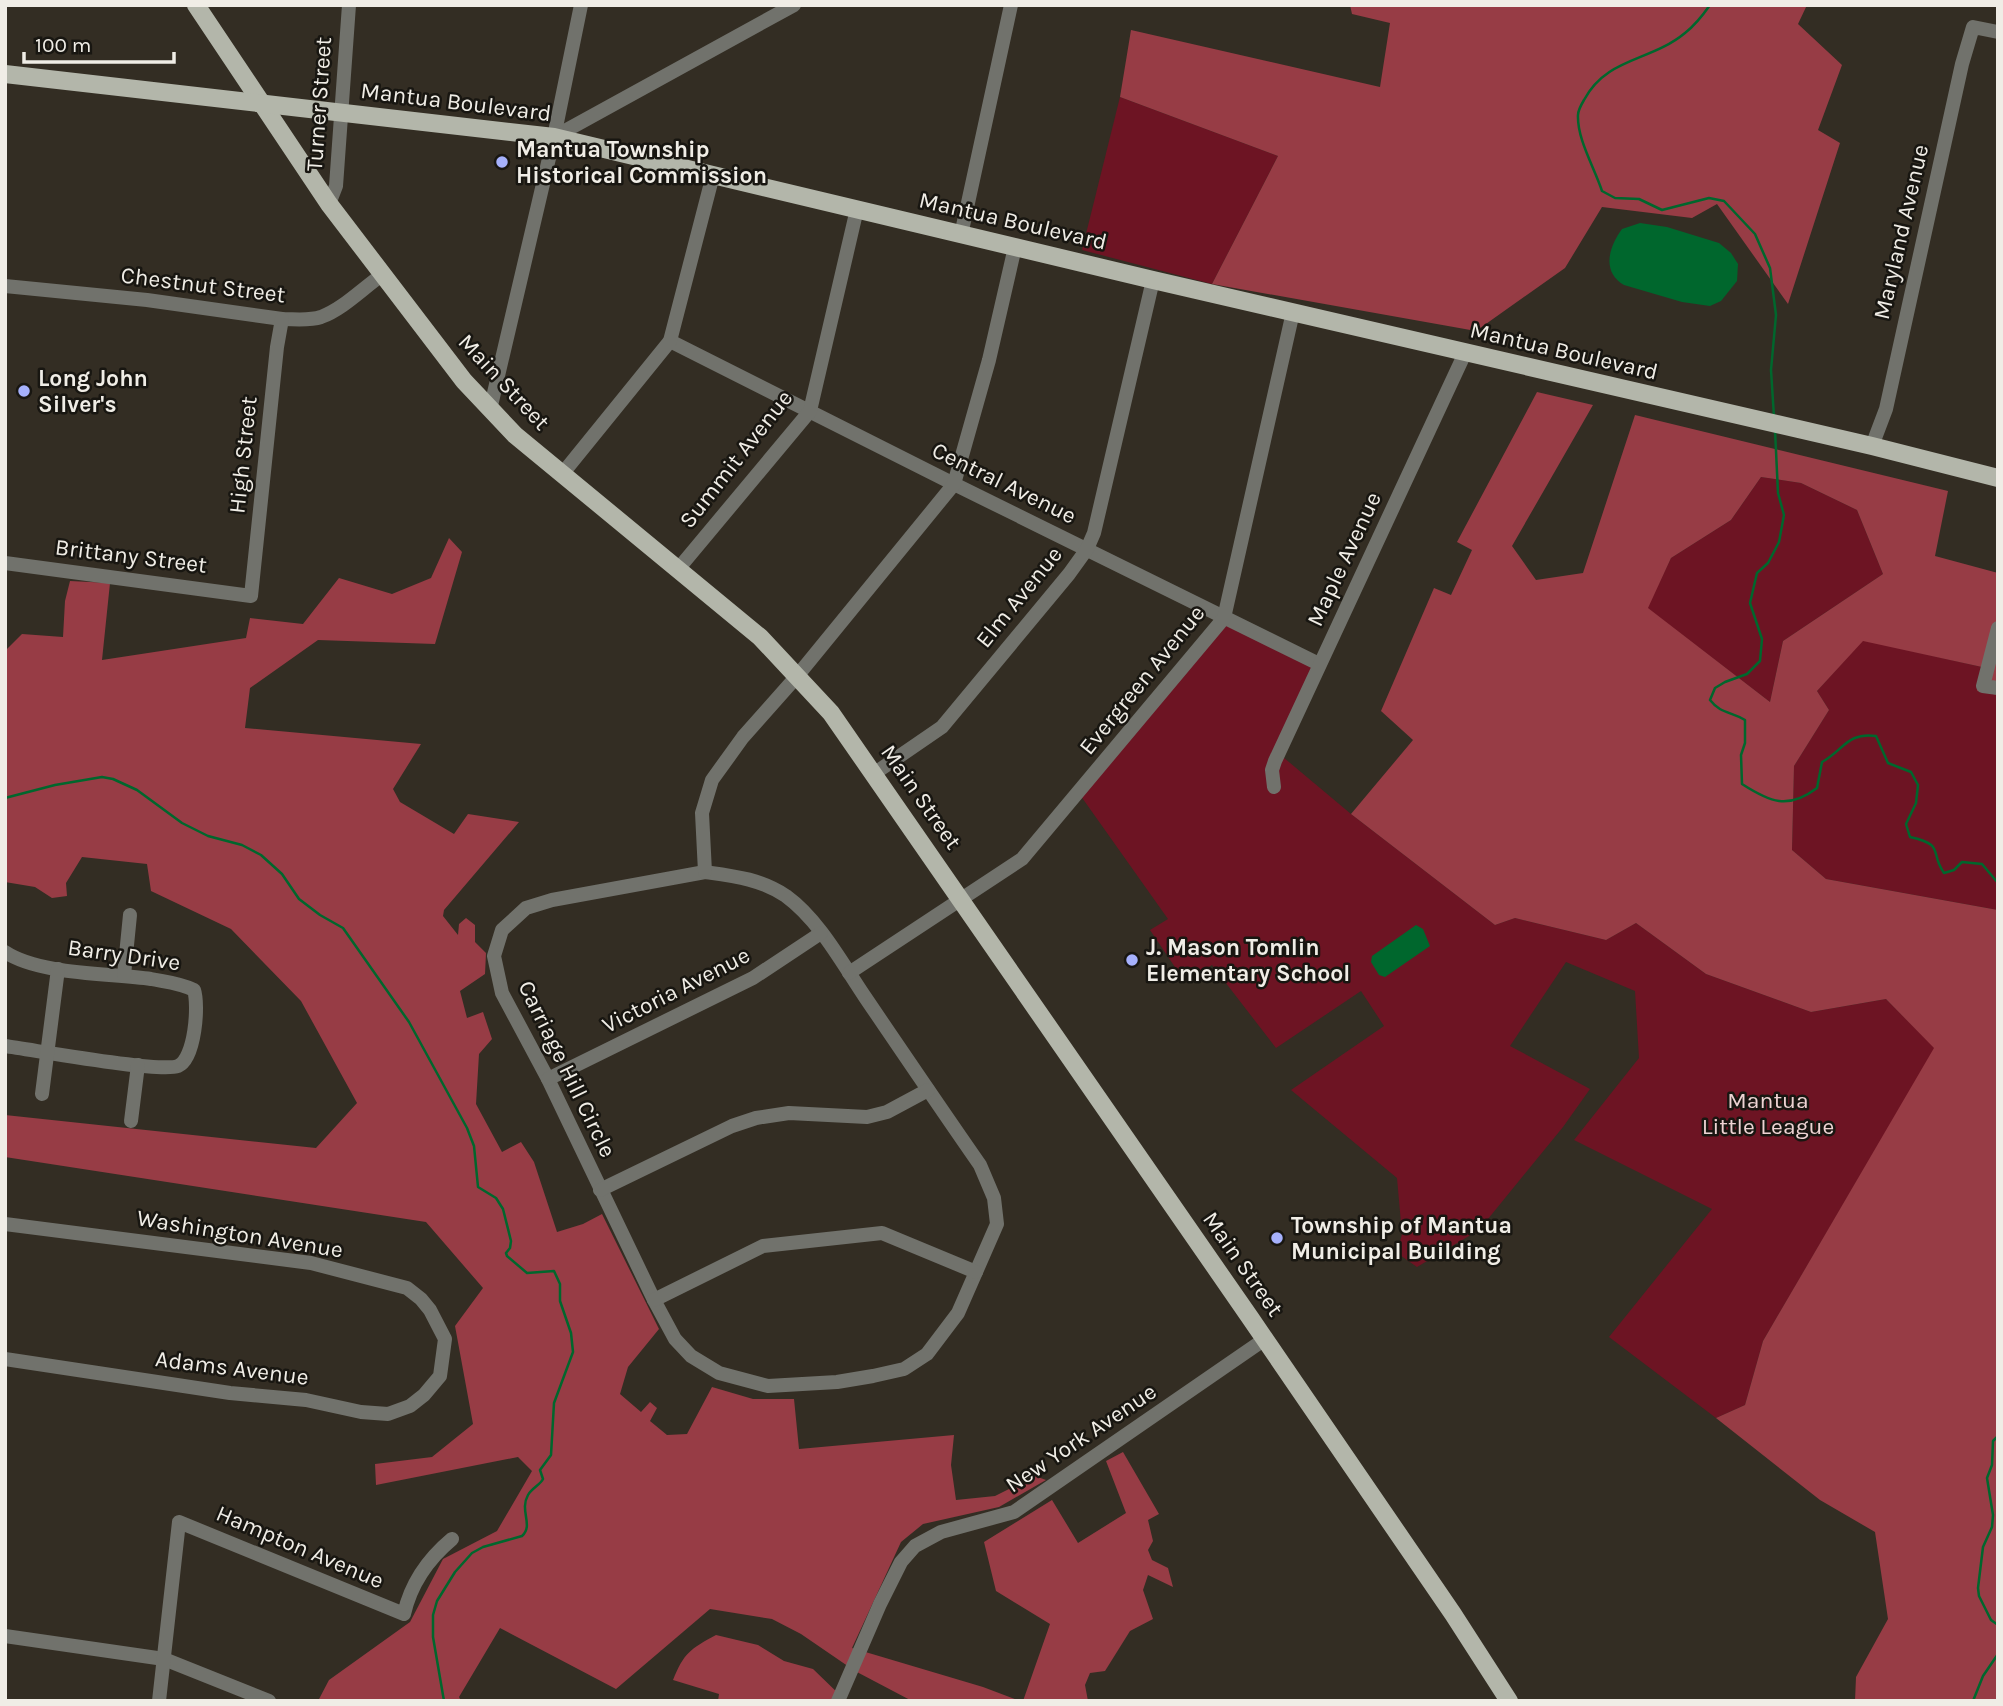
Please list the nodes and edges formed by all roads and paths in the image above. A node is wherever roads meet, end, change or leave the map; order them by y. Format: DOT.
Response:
graph roads {
  1 [pos="196,5"];
  2 [pos="349,5"];
  3 [pos="581,5"];
  4 [pos="1011,5"];
  5 [pos="787,7"];
  6 [pos="1998,32"];
  7 [pos="5,74"];
  8 [pos="261,104"];
  9 [pos="310,110"];
  10 [pos="341,113"];
  11 [pos="554,137"];
  12 [pos="288,143"];
  13 [pos="713,175"];
  14 [pos="329,204"];
  15 [pos="857,209"];
  16 [pos="961,234"];
  17 [pos="1013,254"];
  18 [pos="382,275"];
  19 [pos="1153,280"];
  20 [pos="5,286"];
  21 [pos="1293,312"];
  22 [pos="282,319"];
  23 [pos="670,341"];
  24 [pos="1465,353"];
  25 [pos="490,410"];
  26 [pos="810,411"];
  27 [pos="1872,446"];
  28 [pos="562,473"];
  29 [pos="1998,478"];
  30 [pos="954,484"];
  31 [pos="1087,549"];
  32 [pos="5,563"];
  33 [pos="679,568"];
  34 [pos="251,596"];
  35 [pos="1224,618"];
  36 [pos="1998,628"];
  37 [pos="1319,664"];
  38 [pos="798,675"];
  39 [pos="1998,688"];
  40 [pos="875,773"];
  41 [pos="1274,787"];
  42 [pos="705,872"];
  43 [pos="963,900"];
  44 [pos="130,915"];
  45 [pos="821,933"];
  46 [pos="5,952"];
  47 [pos="58,969"];
  48 [pos="849,973"];
  49 [pos="124,975"];
  50 [pos="5,1046"];
  51 [pos="48,1052"];
  52 [pos="138,1065"];
  53 [pos="548,1079"];
  54 [pos="928,1090"];
  55 [pos="42,1094"];
  56 [pos="131,1121"];
  57 [pos="600,1191"];
  58 [pos="5,1224"];
  59 [pos="976,1272"];
  60 [pos="654,1300"];
  61 [pos="1265,1339"];
  62 [pos="5,1359"];
  63 [pos="440,1376"];
  64 [pos="453,1539"];
  65 [pos="5,1636"];
  66 [pos="164,1659"];
  67 [pos="159,1701"];
  68 [pos="269,1701"];
  69 [pos="838,1701"];
  70 [pos="1509,1701"];
  1 -- 8 [label="main road, Main Street"];
  2 -- 10 [label="street, Turner Street"];
  3 -- 11 [label="street"];
  4 -- 16 [label="street"];
  5 -- 11 [label="street"];
  6 -- 27 [label="street, Maryland Avenue"];
  7 -- 8 [label="main road, Mantua Boulevard"];
  8 -- 9 [label="main road, Mantua Boulevard"];
  8 -- 12 [label="main road, Main Street"];
  9 -- 10 [label="main road, Mantua Boulevard"];
  9 -- 12 [label="main road"];
  10 -- 11 [label="main road, Mantua Boulevard"];
  10 -- 14 [label="street, Turner Street"];
  11 -- 13 [label="main road, Mantua Boulevard"];
  11 -- 25 [label="street"];
  12 -- 14 [label="main road, Main Street"];
  13 -- 15 [label="main road, Mantua Boulevard"];
  13 -- 23 [label="street"];
  14 -- 18 [label="main road, Main Street"];
  15 -- 16 [label="main road, Mantua Boulevard"];
  15 -- 26 [label="street, Summit Avenue"];
  16 -- 17 [label="main road, Mantua Boulevard"];
  17 -- 19 [label="main road, Mantua Boulevard"];
  17 -- 30 [label="street"];
  18 -- 22 [label="street, Chestnut Street"];
  18 -- 25 [label="main road, Main Street"];
  19 -- 21 [label="main road, Mantua Boulevard"];
  19 -- 31 [label="street, Elm Avenue"];
  20 -- 22 [label="street, Chestnut Street"];
  21 -- 24 [label="main road, Mantua Boulevard"];
  21 -- 35 [label="street, Evergreen Avenue"];
  22 -- 34 [label="street, High Street"];
  23 -- 26 [label="street, Central Avenue"];
  23 -- 28 [label="street"];
  24 -- 27 [label="main road, Mantua Boulevard"];
  24 -- 37 [label="street, Maple Avenue"];
  25 -- 28 [label="main road, Main Street"];
  26 -- 30 [label="street, Central Avenue"];
  26 -- 33 [label="street, Summit Avenue"];
  27 -- 29 [label="main road, Mantua Boulevard"];
  28 -- 33 [label="main road, Main Street"];
  30 -- 31 [label="street, Central Avenue"];
  30 -- 38 [label="street"];
  31 -- 35 [label="street, Central Avenue"];
  31 -- 40 [label="street, Elm Avenue"];
  32 -- 34 [label="street, Brittany Street"];
  33 -- 38 [label="main road, Main Street"];
  35 -- 37 [label="street, Central Avenue"];
  35 -- 43 [label="street, Evergreen Avenue"];
  36 -- 39 [label="street"];
  37 -- 41 [label="street, Maple Avenue"];
  38 -- 40 [label="main road, Main Street"];
  38 -- 42 [label="street"];
  40 -- 43 [label="main road, Main Street"];
  42 -- 45 [label="street, Carriage Hill Circle"];
  42 -- 53 [label="street, Carriage Hill Circle"];
  43 -- 48 [label="street, Evergreen Avenue"];
  43 -- 61 [label="main road, Main Street"];
  44 -- 49 [label="street"];
  45 -- 48 [label="street, Carriage Hill Circle"];
  45 -- 53 [label="street, Victoria Avenue"];
  46 -- 47 [label="street, Barry Drive"];
  47 -- 49 [label="street, Barry Drive"];
  47 -- 51 [label="street"];
  48 -- 54 [label="street, Carriage Hill Circle"];
  49 -- 52 [label="street, Barry Drive"];
  50 -- 51 [label="street, Barry Drive"];
  51 -- 52 [label="street, Barry Drive"];
  51 -- 55 [label="street"];
  52 -- 56 [label="street"];
  53 -- 57 [label="street, Carriage Hill Circle"];
  54 -- 57 [label="street"];
  54 -- 59 [label="street, Carriage Hill Circle"];
  57 -- 60 [label="street, Carriage Hill Circle"];
  58 -- 63 [label="street, Washington Avenue"];
  59 -- 60 [label="street"];
  59 -- 60 [label="street, Carriage Hill Circle"];
  61 -- 69 [label="street, New York Avenue"];
  61 -- 70 [label="main road, Main Street"];
  62 -- 63 [label="street, Adams Avenue"];
  64 -- 66 [label="street, Hampton Avenue"];
  65 -- 66 [label="street"];
  66 -- 67 [label="street"];
  66 -- 68 [label="street"];
}
